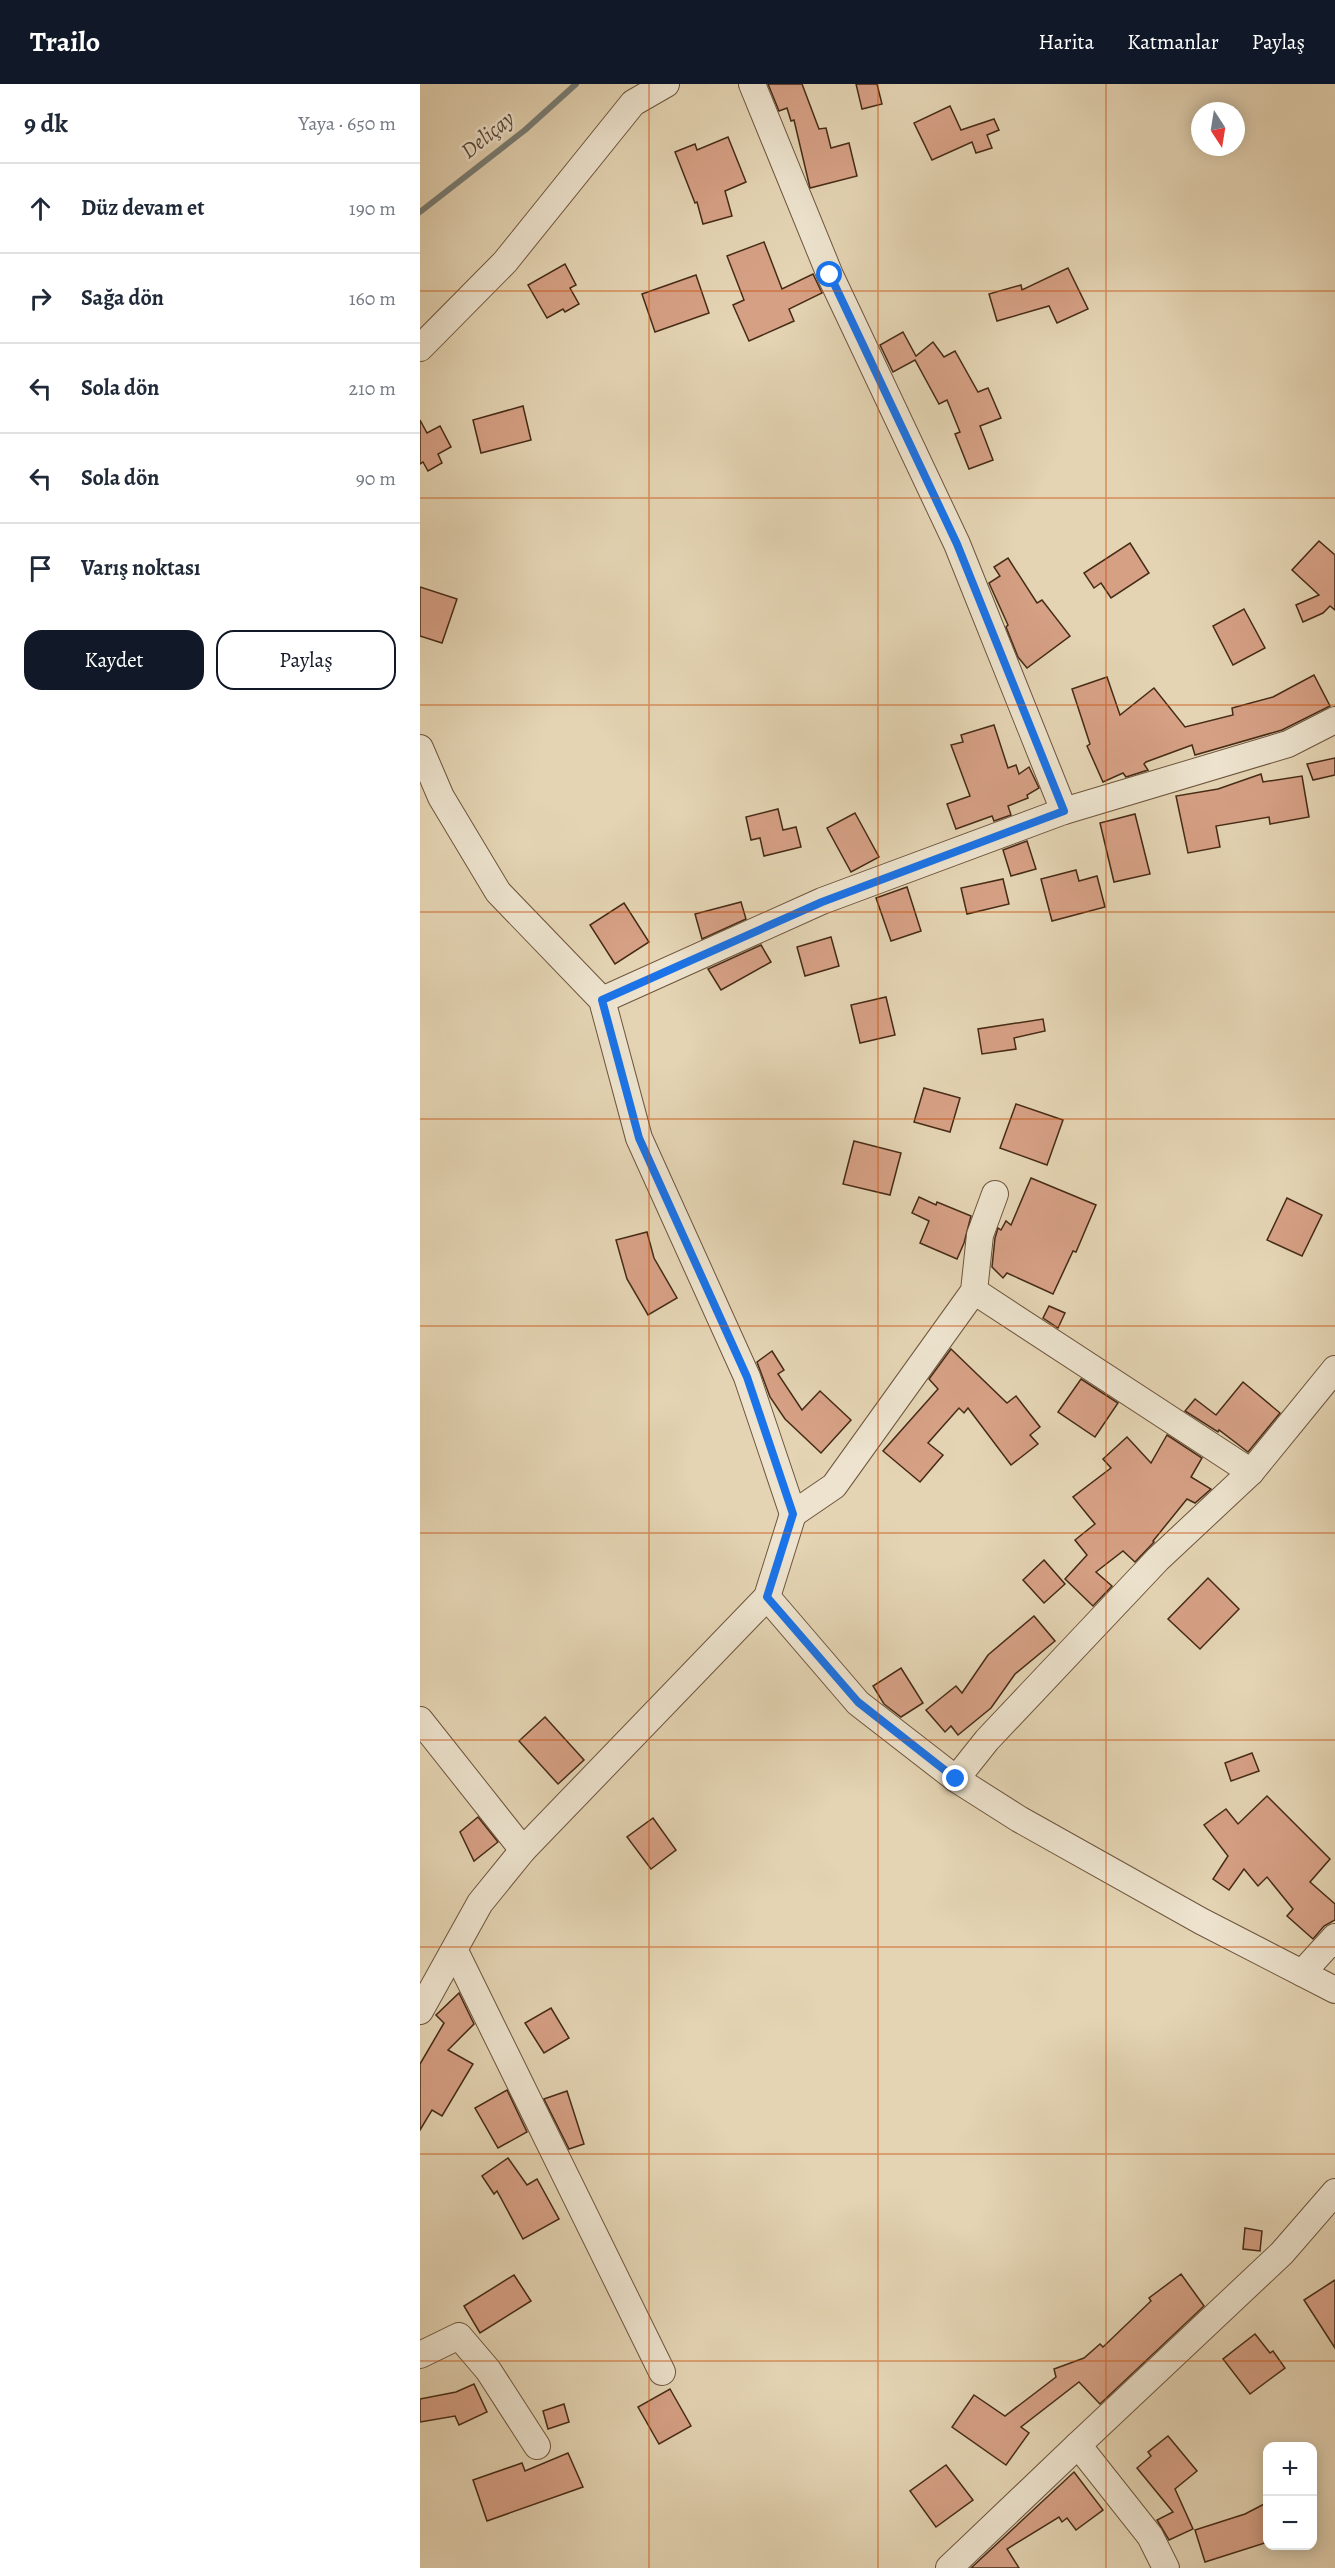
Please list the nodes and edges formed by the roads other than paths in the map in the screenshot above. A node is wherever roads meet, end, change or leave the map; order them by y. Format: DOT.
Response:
graph roads {
  1 [pos="666,84"];
  2 [pos="752,84"];
  3 [pos="420,348"];
  4 [pos="1335,720"];
  5 [pos="420,748"];
  6 [pos="1064,811"];
  7 [pos="602,1000"];
  8 [pos="995,1194"];
  9 [pos="974,1291"];
  10 [pos="1335,1369"];
  11 [pos="1251,1472"];
  12 [pos="793,1514"];
  13 [pos="767,1597"];
  14 [pos="420,1720"];
  15 [pos="956,1779"];
  16 [pos="523,1850"];
  17 [pos="1335,1937"];
  18 [pos="455,1951"];
  19 [pos="1302,1973"];
  20 [pos="1335,1990"];
  21 [pos="420,2011"];
  22 [pos="1335,2192"];
  23 [pos="420,2355"];
  24 [pos="662,2372"];
  25 [pos="1078,2445"];
  26 [pos="537,2446"];
  27 [pos="948,2568"];
  28 [pos="1166,2568"];
  1 -- 3 [label="street"];
  2 -- 6 [label="street"];
  4 -- 6 [label="street"];
  5 -- 7 [label="street"];
  6 -- 7 [label="street"];
  7 -- 12 [label="street"];
  8 -- 9 [label="street"];
  9 -- 11 [label="street"];
  9 -- 12 [label="street"];
  10 -- 11 [label="street"];
  11 -- 15 [label="street"];
  12 -- 13 [label="street"];
  13 -- 15 [label="street"];
  13 -- 16 [label="street"];
  14 -- 16 [label="street"];
  15 -- 19 [label="street"];
  16 -- 18 [label="street"];
  17 -- 19 [label="street"];
  18 -- 21 [label="street"];
  18 -- 24 [label="street"];
  19 -- 20 [label="street"];
  22 -- 25 [label="street"];
  23 -- 26 [label="street"];
  25 -- 27 [label="street"];
  25 -- 28 [label="street"];
}
